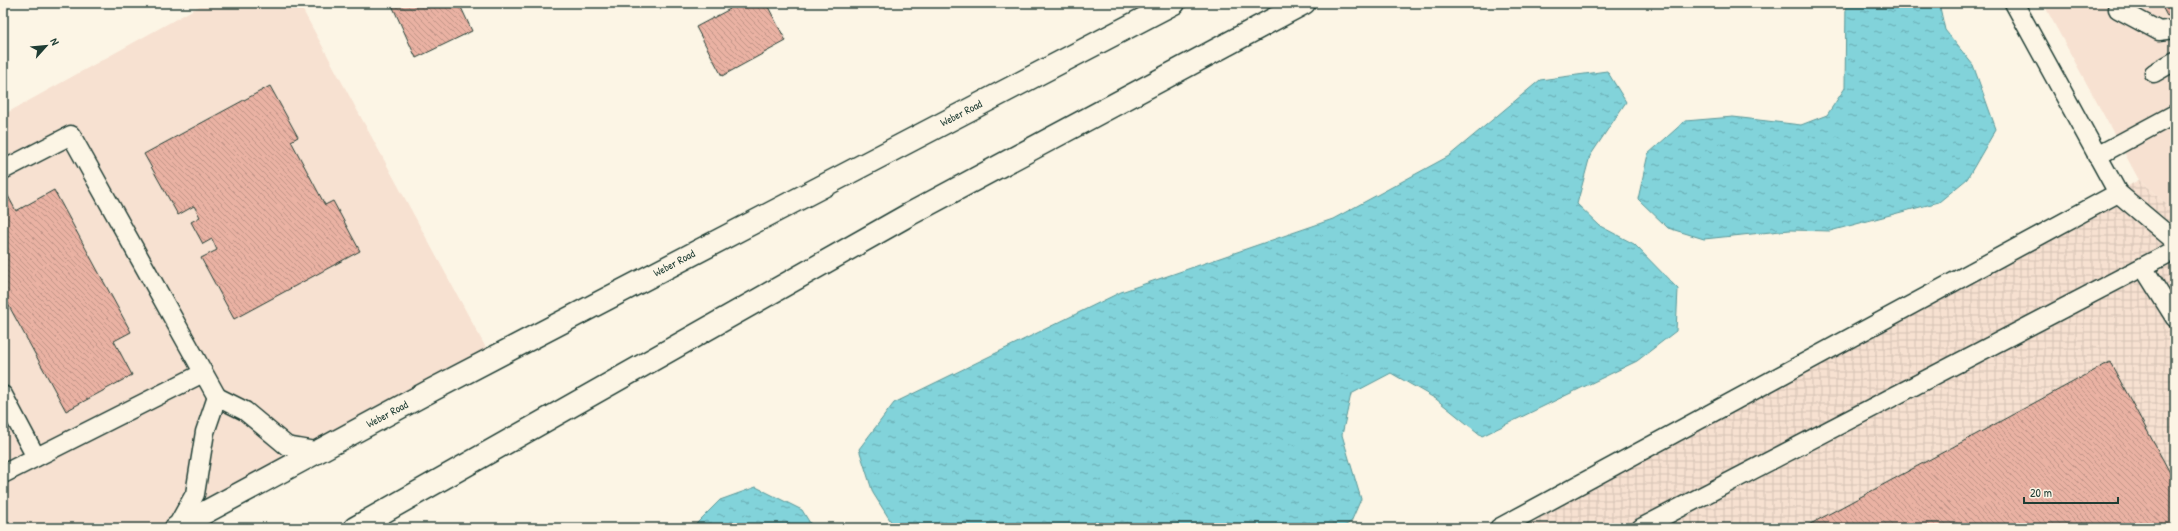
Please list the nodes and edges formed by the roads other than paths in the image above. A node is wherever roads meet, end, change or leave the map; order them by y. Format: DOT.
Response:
graph roads {
  1 [pos="1174,3"];
  2 [pos="1304,3"];
  3 [pos="2014,3"];
  4 [pos="2118,9"];
  5 [pos="2175,29"];
  6 [pos="2175,61"];
  7 [pos="2154,73"];
  8 [pos="2175,114"];
  9 [pos="2097,156"];
  10 [pos="3,170"];
  11 [pos="2118,193"];
  12 [pos="2175,241"];
  13 [pos="2175,250"];
  14 [pos="2143,266"];
  15 [pos="2175,318"];
  16 [pos="203,372"];
  17 [pos="3,395"];
  18 [pos="216,397"];
  19 [pos="316,451"];
  20 [pos="36,457"];
  21 [pos="3,474"];
  22 [pos="176,528"];
  23 [pos="355,528"];
  24 [pos="1499,528"];
  25 [pos="1641,528"];
  1 -- 19 [label="main road, Weber Road"];
  2 -- 23 [label="main road"];
  3 -- 9 [label="lane"];
  4 -- 5 [label="lane"];
  6 -- 7 [label="lane"];
  8 -- 9 [label="lane"];
  9 -- 11 [label="lane"];
  10 -- 16 [label="lane"];
  11 -- 12 [label="lane"];
  11 -- 24 [label="lane"];
  13 -- 14 [label="lane"];
  14 -- 15 [label="lane"];
  14 -- 25 [label="lane"];
  16 -- 18 [label="lane"];
  16 -- 20 [label="lane"];
  17 -- 20 [label="lane"];
  18 -- 19 [label="lane"];
  18 -- 22 [label="lane"];
  19 -- 22 [label="main road, Weber Road"];
  20 -- 21 [label="lane"];
}
